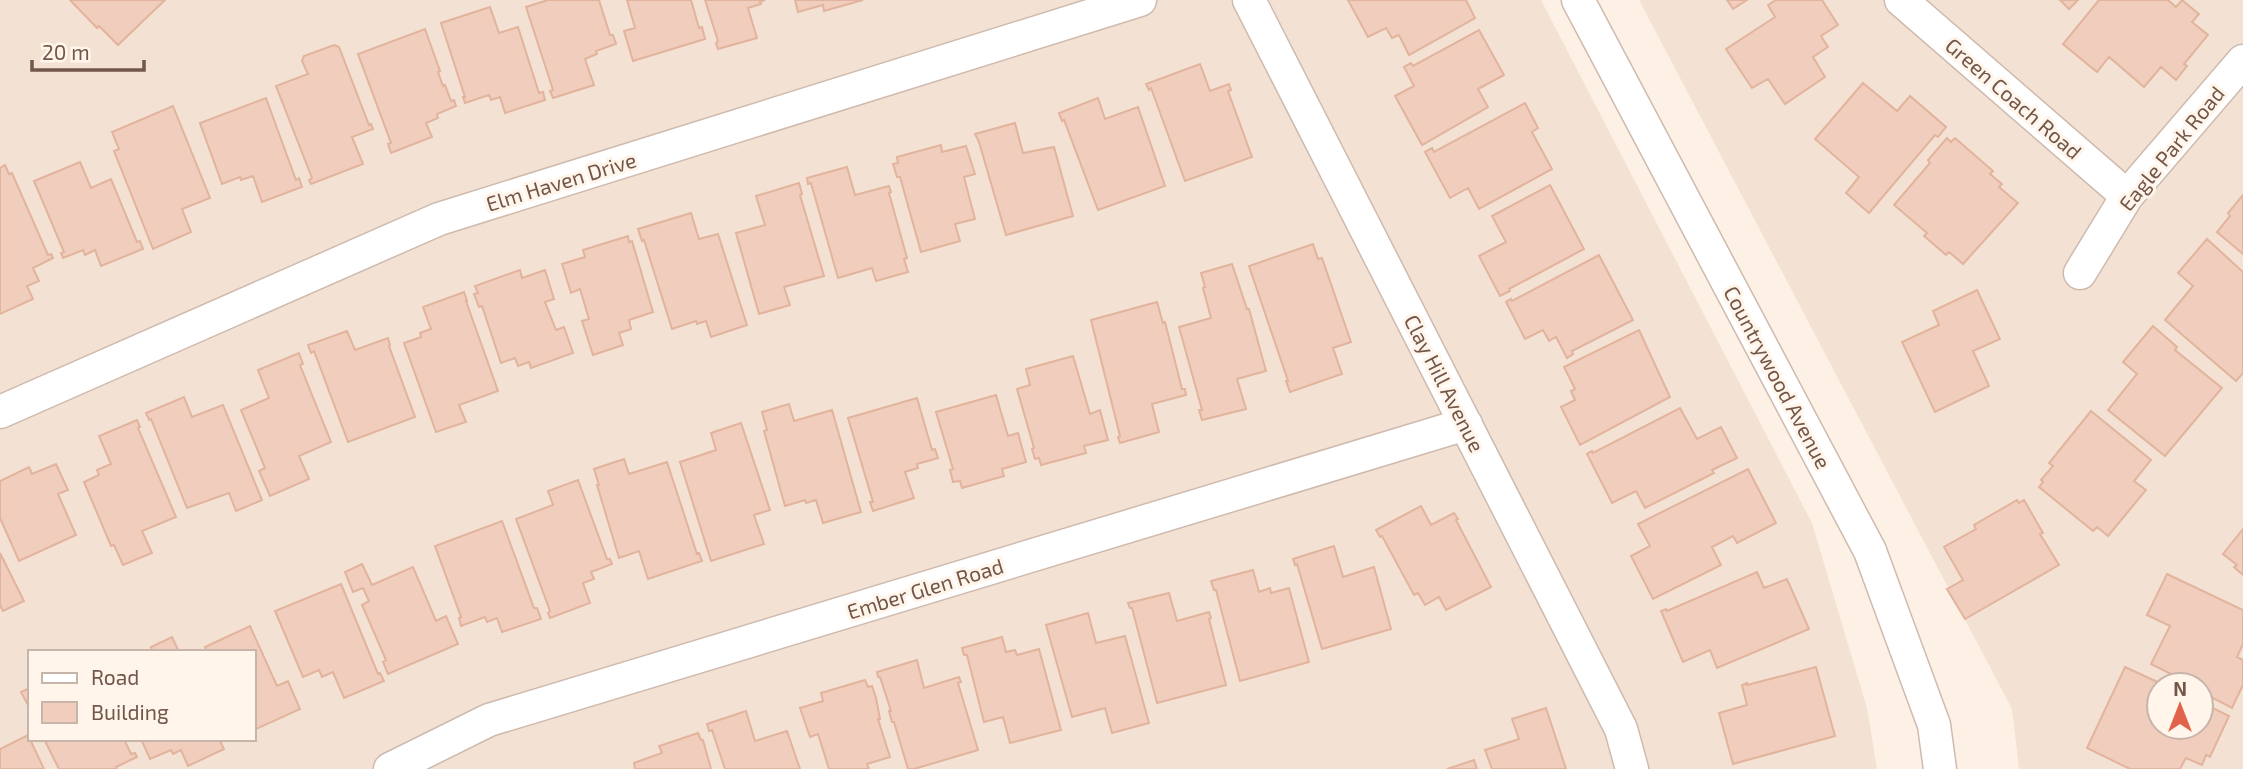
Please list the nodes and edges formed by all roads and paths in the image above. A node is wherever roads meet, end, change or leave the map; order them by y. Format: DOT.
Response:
graph roads {
  1 [pos="1140,0"];
  2 [pos="1249,0"];
  3 [pos="1578,0"];
  4 [pos="1901,0"];
  5 [pos="2243,61"];
  6 [pos="2127,196"];
  7 [pos="2080,273"];
  8 [pos="0,412"];
  9 [pos="1466,424"];
  10 [pos="390,769"];
  11 [pos="1632,769"];
  12 [pos="1940,769"];
  1 -- 8 [label="street, Elm Haven Drive"];
  2 -- 9 [label="street, Clay Hill Avenue"];
  3 -- 12 [label="street, Countrywood Avenue"];
  4 -- 6 [label="street, Green Coach Road"];
  5 -- 6 [label="street, Eagle Park Road"];
  6 -- 7 [label="street, Eagle Park Road"];
  9 -- 10 [label="street, Ember Glen Road"];
  9 -- 11 [label="street, Clay Hill Avenue"];
}
